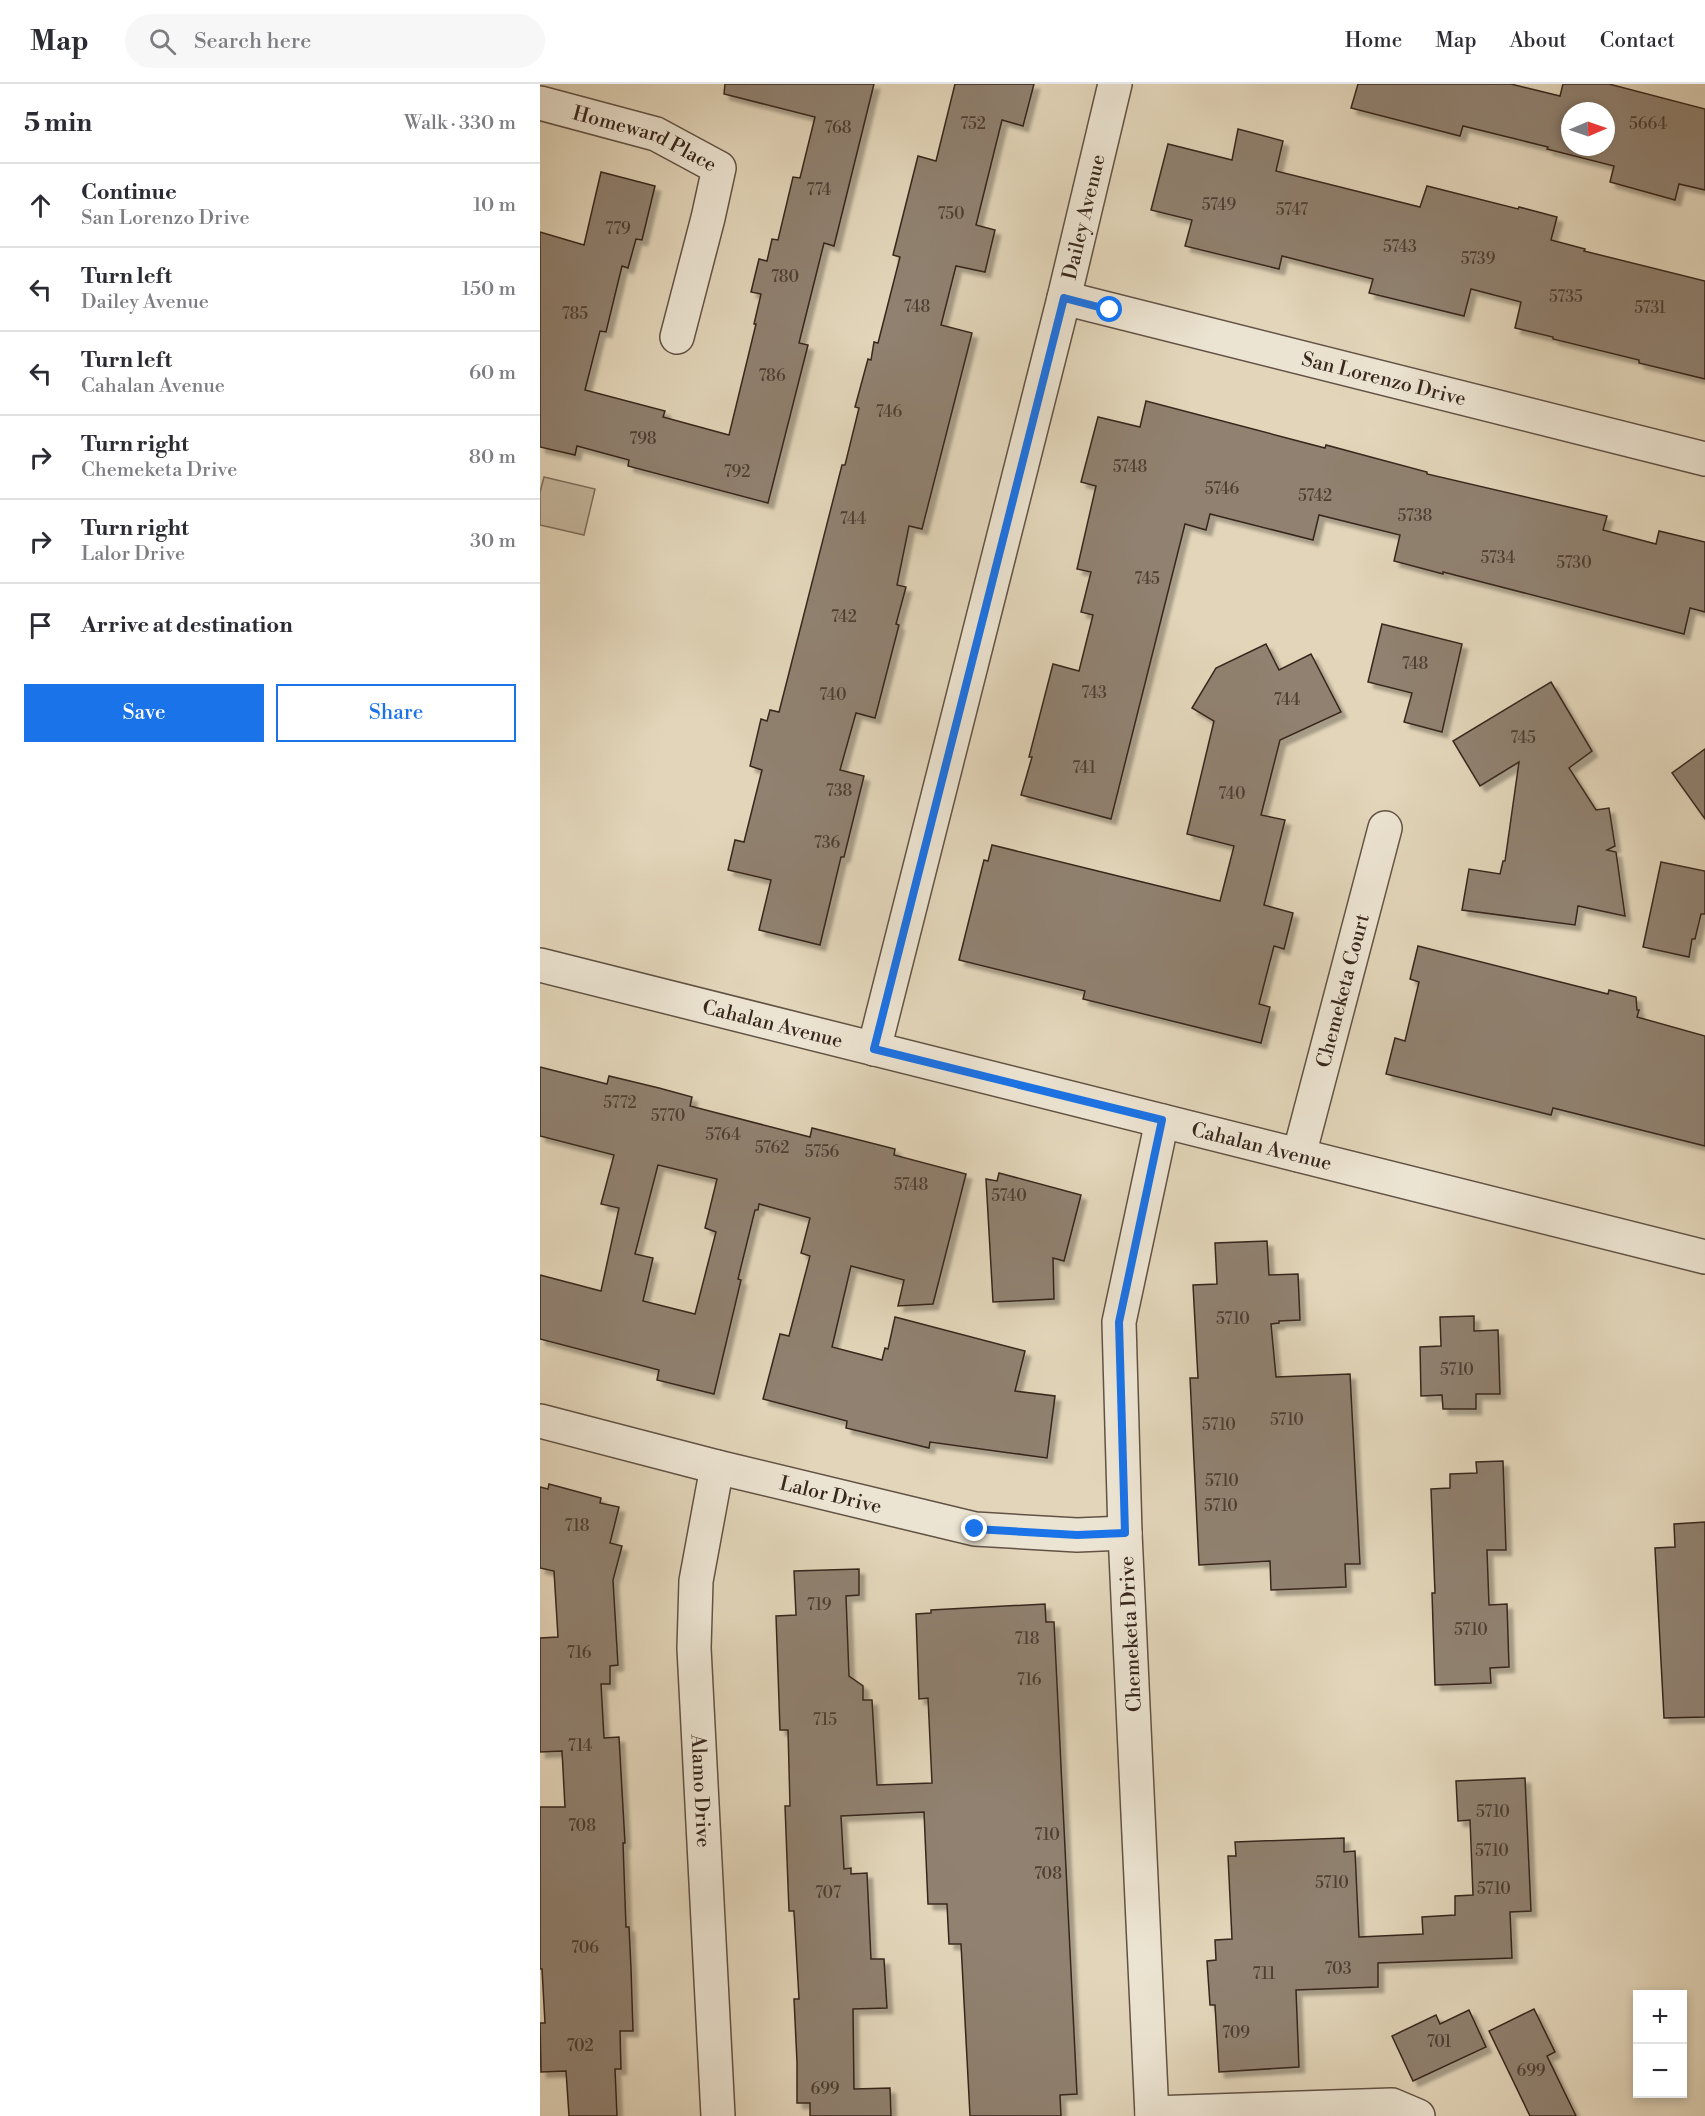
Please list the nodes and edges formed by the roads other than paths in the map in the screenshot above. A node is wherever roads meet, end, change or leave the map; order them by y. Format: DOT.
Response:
graph roads {
  1 [pos="1115,84"];
  2 [pos="540,103"];
  3 [pos="1064,298"];
  4 [pos="677,337"];
  5 [pos="1705,459"];
  6 [pos="1384,828"];
  7 [pos="540,965"];
  8 [pos="874,1049"];
  9 [pos="1162,1120"];
  10 [pos="1299,1155"];
  11 [pos="1705,1257"];
  12 [pos="540,1421"];
  13 [pos="717,1467"];
  14 [pos="1125,1533"];
  15 [pos="1152,2115"];
  16 [pos="718,2116"];
  17 [pos="1418,2116"];
  1 -- 3 [label="street, Dailey Avenue"];
  2 -- 4 [label="street, Homeward Place"];
  3 -- 5 [label="street, San Lorenzo Drive"];
  3 -- 8 [label="street, Dailey Avenue"];
  6 -- 10 [label="street, Chemeketa Court"];
  7 -- 8 [label="street, Cahalan Avenue"];
  8 -- 9 [label="street, Cahalan Avenue"];
  9 -- 10 [label="street, Cahalan Avenue"];
  9 -- 14 [label="street, Chemeketa Drive"];
  10 -- 11 [label="street, Cahalan Avenue"];
  12 -- 13 [label="street, Lalor Drive"];
  13 -- 14 [label="street, Lalor Drive"];
  13 -- 16 [label="street, Alamo Drive"];
  14 -- 15 [label="street, Chemeketa Drive"];
  15 -- 17 [label="street"];
}
